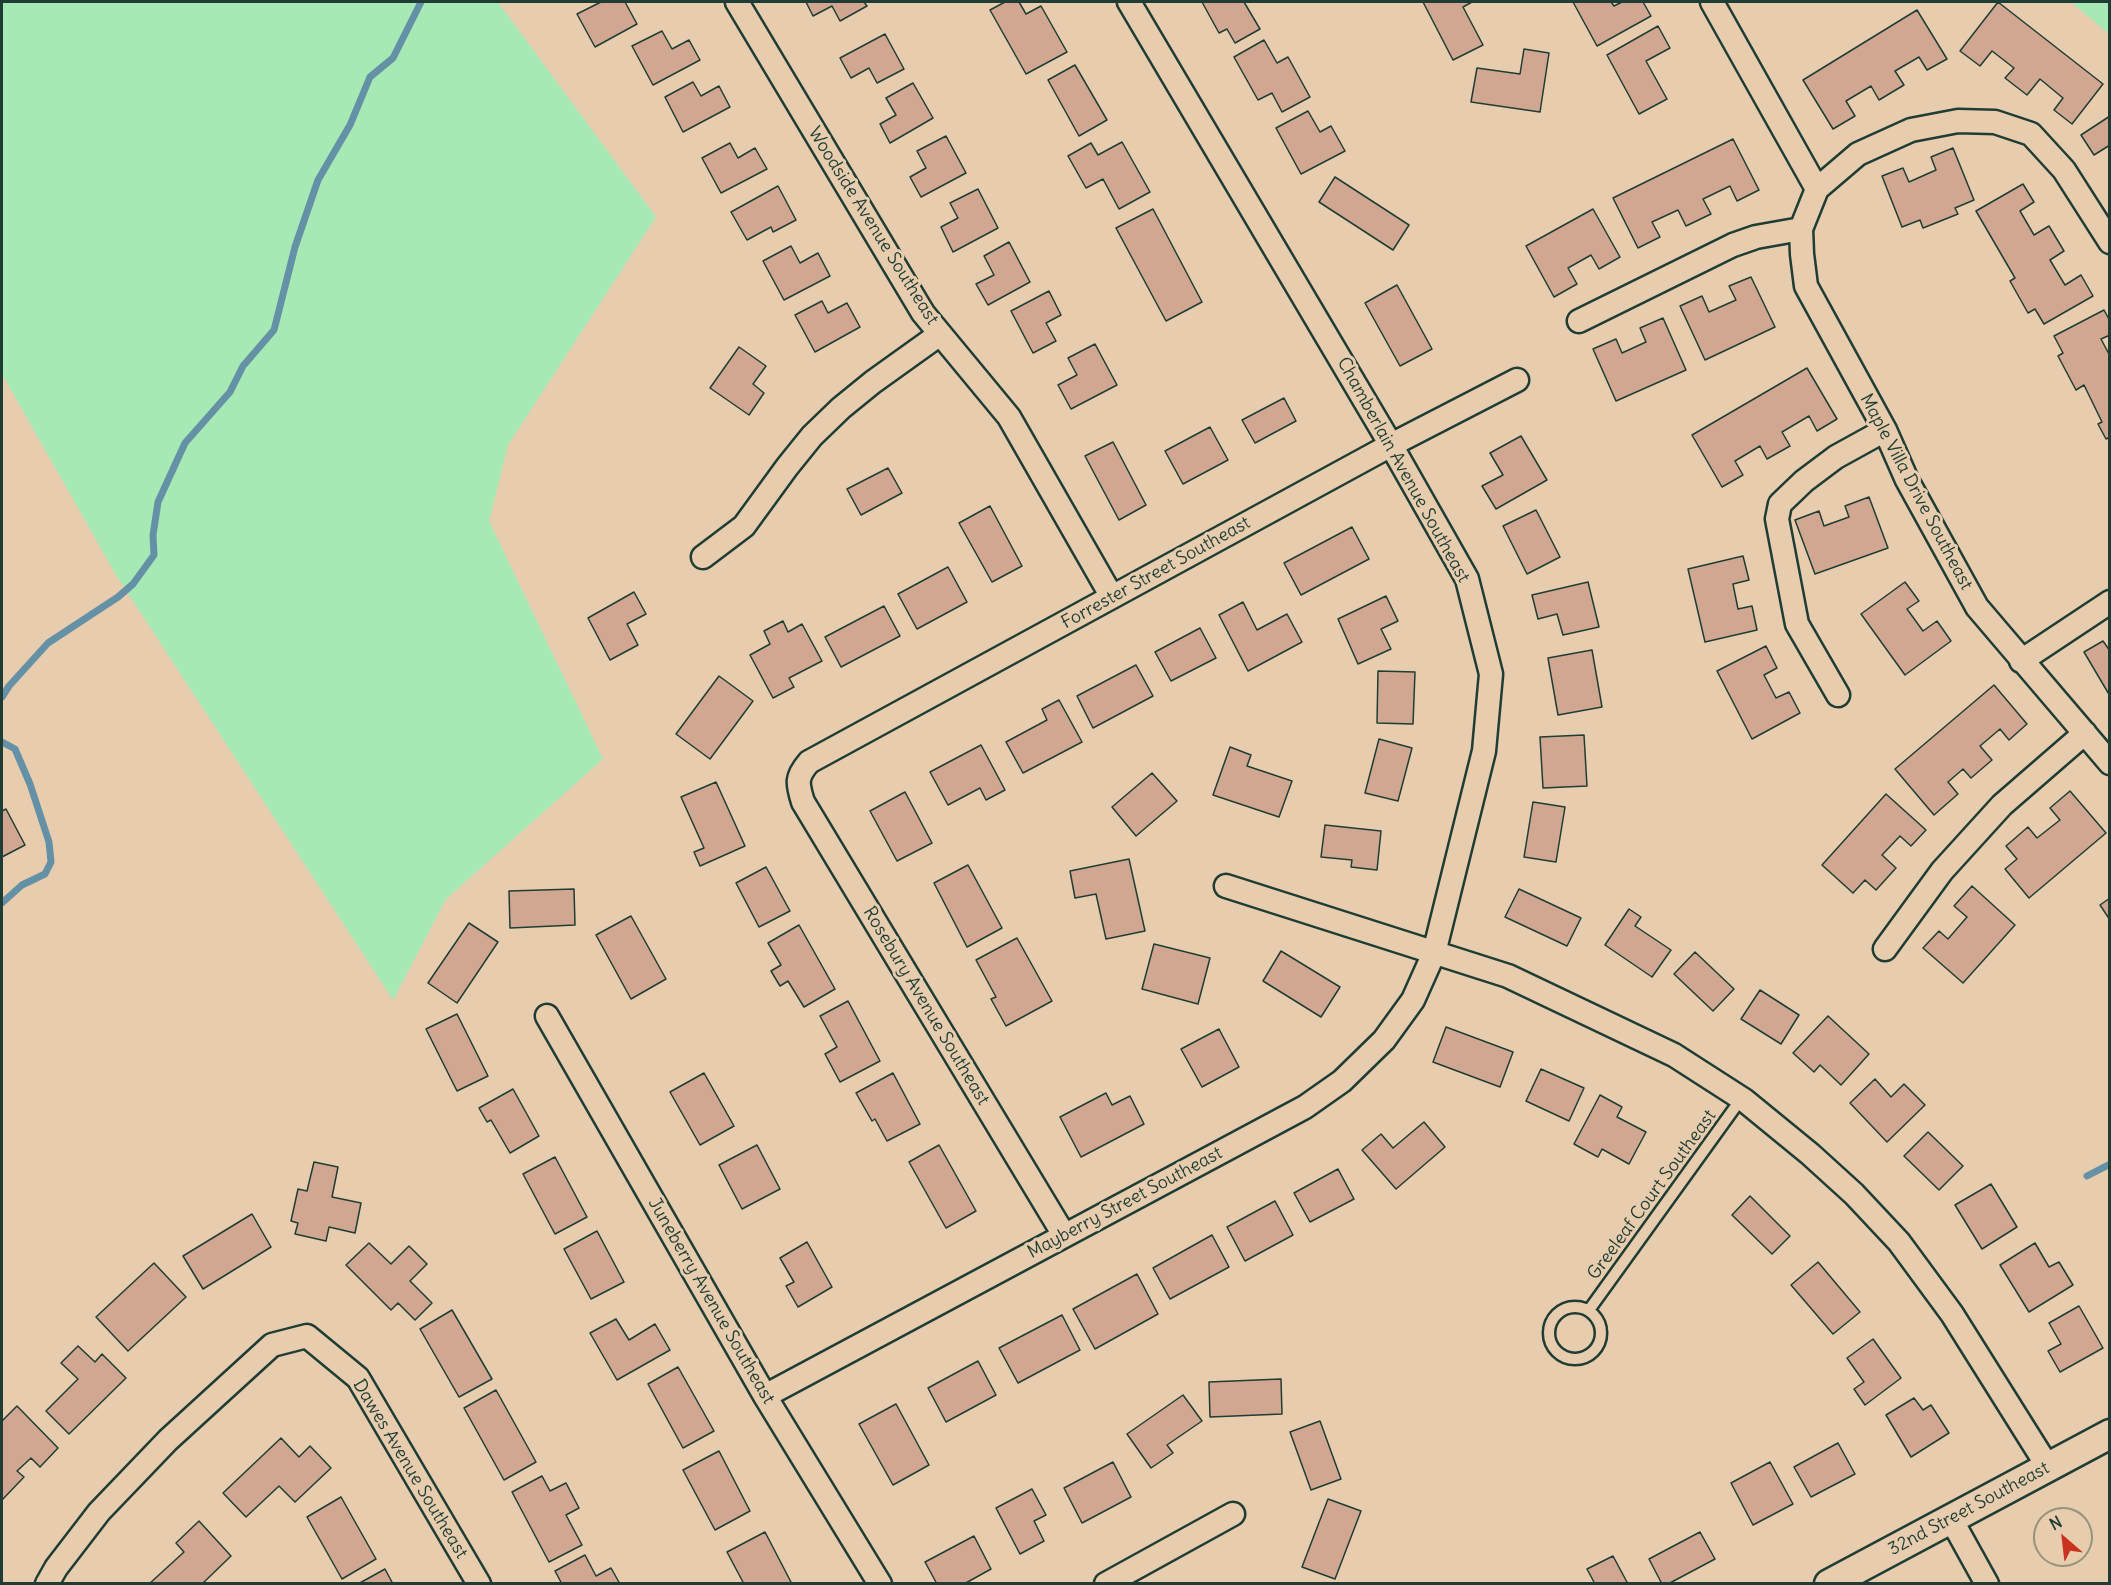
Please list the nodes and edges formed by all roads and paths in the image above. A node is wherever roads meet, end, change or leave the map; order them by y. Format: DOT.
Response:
graph roads {
  1 [pos="737,2"];
  2 [pos="1129,2"];
  3 [pos="1712,2"];
  4 [pos="1817,189"];
  5 [pos="1801,229"];
  6 [pos="2109,242"];
  7 [pos="1579,321"];
  8 [pos="940,334"];
  9 [pos="1516,380"];
  10 [pos="1885,429"];
  11 [pos="1391,445"];
  12 [pos="703,557"];
  13 [pos="1112,597"];
  14 [pos="2109,602"];
  15 [pos="2021,661"];
  16 [pos="1838,695"];
  17 [pos="2085,733"];
  18 [pos="2109,763"];
  19 [pos="799,773"];
  20 [pos="1226,886"];
  21 [pos="1885,949"];
  22 [pos="1434,953"];
  23 [pos="546,1016"];
  24 [pos="1741,1099"];
  25 [pos="1064,1235"];
  26 [pos="1589,1310"];
  27 [pos="765,1396"];
  28 [pos="2109,1434"];
  29 [pos="2048,1467"];
  30 [pos="1233,1514"];
  31 [pos="1951,1519"];
  32 [pos="47,1584"];
  33 [pos="479,1584"];
  34 [pos="880,1584"];
  35 [pos="1106,1584"];
  36 [pos="1829,1584"];
  37 [pos="1987,1584"];
  1 -- 8 [label="street, Woodside Avenue Southeast"];
  2 -- 11 [label="street, Chamberlain Avenue Southeast"];
  3 -- 4 [label="street"];
  4 -- 5 [label="street, Maple Villa Drive Southeast"];
  4 -- 6 [label="street"];
  5 -- 7 [label="street"];
  5 -- 10 [label="street, Maple Villa Drive Southeast"];
  8 -- 12 [label="street"];
  8 -- 13 [label="street, Woodside Avenue Southeast"];
  9 -- 11 [label="street, Forrester Street Southeast"];
  10 -- 15 [label="street, Maple Villa Drive Southeast"];
  10 -- 16 [label="street"];
  11 -- 13 [label="street, Forrester Street Southeast"];
  11 -- 22 [label="street, Chamberlain Avenue Southeast"];
  13 -- 19 [label="street, Forrester Street Southeast"];
  14 -- 15 [label="street"];
  15 -- 17 [label="street, Maple Villa Drive Southeast"];
  17 -- 18 [label="street, Maple Villa Drive Southeast"];
  17 -- 21 [label="street"];
  19 -- 25 [label="street, Rosebury Avenue Southeast"];
  20 -- 22 [label="street"];
  22 -- 24 [label="street"];
  22 -- 25 [label="street, Mayberry Street Southeast"];
  23 -- 27 [label="street, Juneberry Avenue Southeast"];
  24 -- 26 [label="lane, Greeleaf Court Southeast"];
  24 -- 29 [label="street"];
  25 -- 27 [label="street, Mayberry Street Southeast"];
  26 -- 26 [label="lane"];
  27 -- 34 [label="street, Juneberry Avenue Southeast"];
  28 -- 29 [label="street, 32nd Street Southeast"];
  29 -- 31 [label="street, 32nd Street Southeast"];
  30 -- 35 [label="street"];
  31 -- 36 [label="street, 32nd Street Southeast"];
  31 -- 37 [label="street"];
  32 -- 33 [label="street, Dawes Avenue Southeast"];
}
